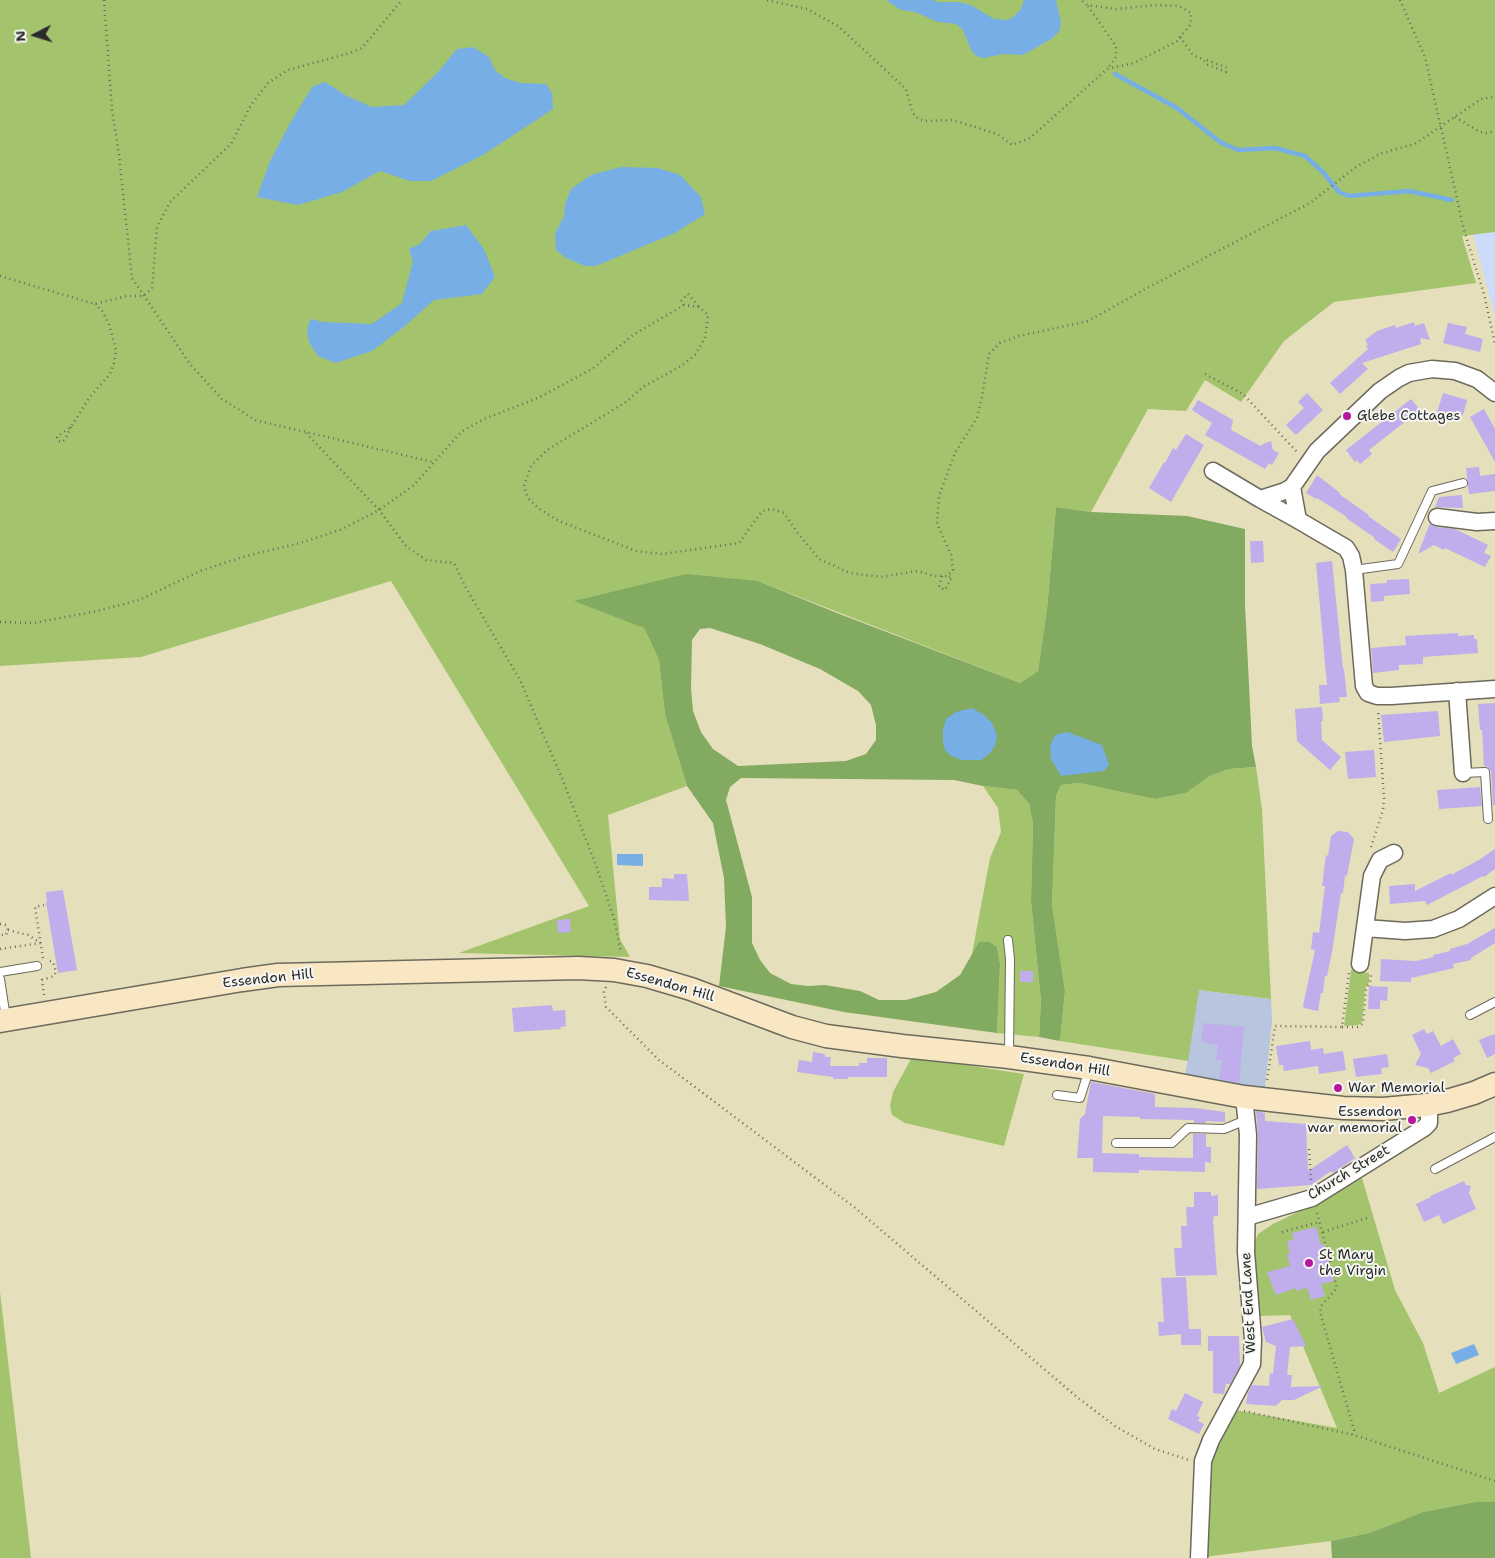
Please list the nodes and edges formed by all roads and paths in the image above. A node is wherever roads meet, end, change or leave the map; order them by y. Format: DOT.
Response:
graph roads {
  1 [pos="104,0"];
  2 [pos="402,0"];
  3 [pos="767,0"];
  4 [pos="1081,0"];
  5 [pos="1400,0"];
  6 [pos="1087,4"];
  7 [pos="1180,37"];
  8 [pos="1204,60"];
  9 [pos="1107,69"];
  10 [pos="1495,97"];
  11 [pos="1455,117"];
  12 [pos="1440,127"];
  13 [pos="1495,131"];
  14 [pos="0,276"];
  15 [pos="143,296"];
  16 [pos="95,304"];
  17 [pos="684,305"];
  18 [pos="699,307"];
  19 [pos="1495,344"];
  20 [pos="1205,374"];
  21 [pos="1495,393"];
  22 [pos="71,428"];
  23 [pos="305,432"];
  24 [pos="434,462"];
  25 [pos="1308,462"];
  26 [pos="1213,471"];
  27 [pos="1463,483"];
  28 [pos="1292,487"];
  29 [pos="1260,499"];
  30 [pos="379,510"];
  31 [pos="1437,517"];
  32 [pos="1298,520"];
  33 [pos="1495,521"];
  34 [pos="1354,570"];
  35 [pos="942,576"];
  36 [pos="947,576"];
  37 [pos="0,622"];
  38 [pos="1495,689"];
  39 [pos="1457,691"];
  40 [pos="1378,696"];
  41 [pos="1463,773"];
  42 [pos="1488,819"];
  43 [pos="1370,849"];
  44 [pos="1394,853"];
  45 [pos="1495,896"];
  46 [pos="0,924"];
  47 [pos="1365,928"];
  48 [pos="8,930"];
  49 [pos="0,935"];
  50 [pos="1008,940"];
  51 [pos="0,949"];
  52 [pos="618,961"];
  53 [pos="37,966"];
  54 [pos="1355,968"];
  55 [pos="0,972"];
  56 [pos="0,979"];
  57 [pos="1495,1002"];
  58 [pos="1470,1015"];
  59 [pos="3,1020"];
  60 [pos="1009,1056"];
  61 [pos="1089,1068"];
  62 [pos="1495,1084"];
  63 [pos="1057,1095"];
  64 [pos="1254,1098"];
  65 [pos="1426,1105"];
  66 [pos="1246,1120"];
  67 [pos="1495,1137"];
  68 [pos="1116,1143"];
  69 [pos="1309,1149"];
  70 [pos="1435,1169"];
  71 [pos="1312,1198"];
  72 [pos="1246,1216"];
  73 [pos="1367,1218"];
  74 [pos="1320,1222"];
  75 [pos="1282,1232"];
  76 [pos="1323,1232"];
  77 [pos="1230,1406"];
  78 [pos="1354,1435"];
  79 [pos="1203,1461"];
  80 [pos="1495,1481"];
  81 [pos="1199,1558"];
  1 -- 15 [label="path"];
  2 -- 15 [label="path"];
  3 -- 9 [label="path"];
  4 -- 6 [label="path"];
  5 -- 12 [label="path"];
  6 -- 7 [label="path"];
  6 -- 9 [label="path"];
  7 -- 8 [label="path"];
  7 -- 9 [label="path"];
  8 -- 8 [label="path"];
  10 -- 11 [label="path"];
  11 -- 12 [label="path"];
  11 -- 13 [label="path"];
  12 -- 19 [label="path"];
  12 -- 36 [label="path"];
  14 -- 16 [label="path"];
  15 -- 16 [label="path"];
  15 -- 23 [label="path"];
  16 -- 22 [label="path"];
  17 -- 18 [label="path"];
  17 -- 18 [label="path"];
  17 -- 24 [label="path"];
  18 -- 35 [label="path"];
  20 -- 25 [label="path"];
  21 -- 25 [label="street"];
  22 -- 22 [label="path"];
  23 -- 24 [label="path"];
  23 -- 30 [label="path"];
  24 -- 30 [label="path"];
  25 -- 28 [label="street"];
  26 -- 29 [label="street"];
  27 -- 34 [label="lane"];
  28 -- 29 [label="street"];
  28 -- 32 [label="street"];
  29 -- 32 [label="street"];
  30 -- 37 [label="path"];
  30 -- 52 [label="path"];
  31 -- 33 [label="street"];
  32 -- 34 [label="street"];
  34 -- 40 [label="street"];
  35 -- 36 [label="path"];
  35 -- 36 [label="path"];
  38 -- 39 [label="street"];
  39 -- 40 [label="street"];
  39 -- 41 [label="street"];
  40 -- 43 [label="path"];
  41 -- 42 [label="lane"];
  44 -- 47 [label="street"];
  45 -- 47 [label="street"];
  46 -- 48 [label="path"];
  47 -- 54 [label="street"];
  48 -- 49 [label="path"];
  48 -- 51 [label="path"];
  50 -- 60 [label="lane"];
  52 -- 59 [label="main road, Essendon Hill"];
  52 -- 60 [label="main road, Essendon Hill"];
  52 -- 79 [label="path"];
  53 -- 55 [label="lane"];
  54 -- 64 [label="path"];
  56 -- 59 [label="lane"];
  57 -- 58 [label="lane"];
  60 -- 61 [label="main road, Essendon Hill"];
  61 -- 63 [label="lane"];
  61 -- 64 [label="main road, Essendon Hill"];
  62 -- 65 [label="main road, Essendon Hill"];
  64 -- 65 [label="main road, Essendon Hill"];
  64 -- 66 [label="street, West End Lane"];
  65 -- 71 [label="street, Church Street"];
  66 -- 68 [label="lane"];
  66 -- 72 [label="street, West End Lane"];
  67 -- 70 [label="lane"];
  69 -- 71 [label="path"];
  71 -- 72 [label="street, Church Street"];
  71 -- 74 [label="path"];
  72 -- 77 [label="street, West End Lane"];
  73 -- 76 [label="path"];
  74 -- 75 [label="path"];
  74 -- 76 [label="path"];
  76 -- 78 [label="path"];
  77 -- 78 [label="path"];
  77 -- 79 [label="street, West End Lane"];
  78 -- 80 [label="path"];
  79 -- 81 [label="street, West End Lane"];
}
